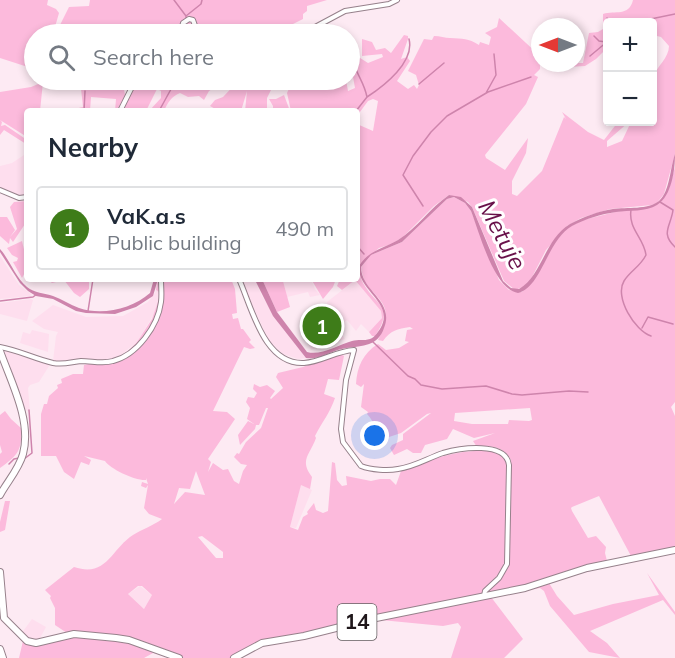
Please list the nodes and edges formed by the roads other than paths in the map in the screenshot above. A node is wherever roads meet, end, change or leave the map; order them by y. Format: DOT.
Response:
graph roads {
  1 [pos="397,0"];
  2 [pos="182,24"];
  3 [pos="195,24"];
  4 [pos="321,24"];
  5 [pos="130,90"];
  6 [pos="122,108"];
  7 [pos="0,190"];
  8 [pos="24,197"];
  9 [pos="161,282"];
  10 [pos="240,282"];
  11 [pos="0,349"];
  12 [pos="0,495"];
  13 [pos="675,550"];
  14 [pos="0,572"];
  15 [pos="484,596"];
  16 [pos="0,649"];
  17 [pos="3,658"];
  18 [pos="179,658"];
  19 [pos="234,658"];
  1 -- 4 [label="street"];
  2 -- 3 [label="street"];
  5 -- 6 [label="street"];
  7 -- 8 [label="street"];
  9 -- 11 [label="street"];
  10 -- 15 [label="street"];
  11 -- 12 [label="main road"];
  13 -- 15 [label="main road, 14"];
  14 -- 18 [label="main road"];
  15 -- 19 [label="main road, 14"];
  16 -- 17 [label="main road"];
}
